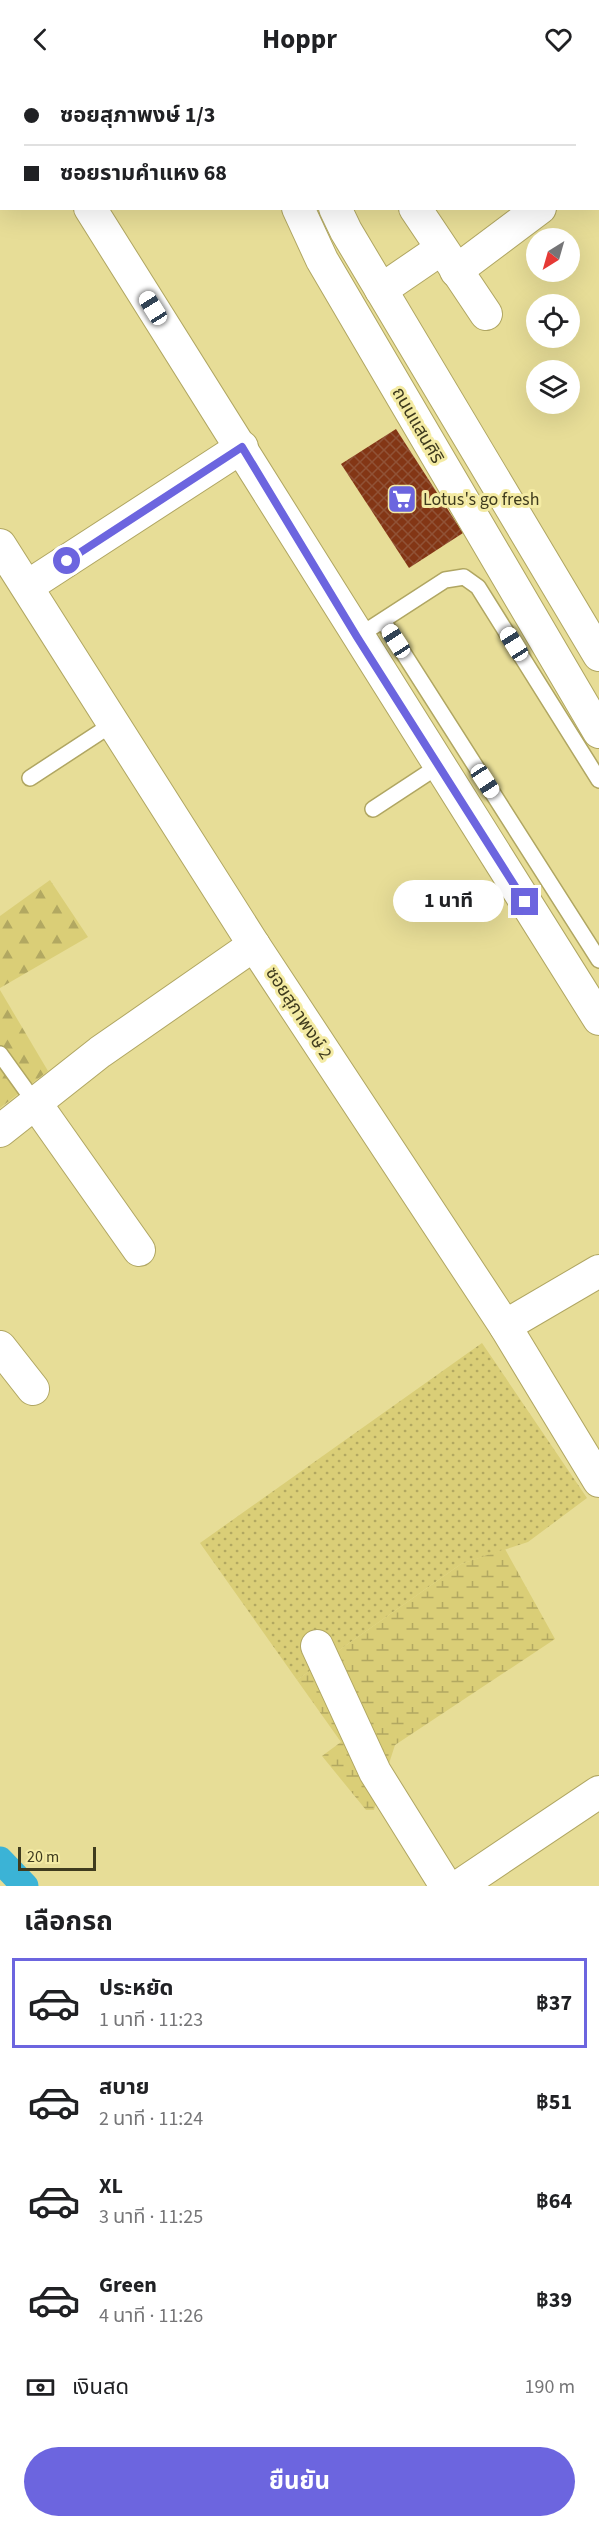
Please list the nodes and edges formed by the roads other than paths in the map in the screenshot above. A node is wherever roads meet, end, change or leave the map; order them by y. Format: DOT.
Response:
graph roads {
  1 [pos="91,210"];
  2 [pos="299,210"];
  3 [pos="336,210"];
  4 [pos="416,210"];
  5 [pos="536,210"];
  6 [pos="449,260"];
  7 [pos="381,290"];
  8 [pos="486,314"];
  9 [pos="242,447"];
  10 [pos="10,568"];
  11 [pos="383,621"];
  12 [pos="357,637"];
  13 [pos="599,655"];
  14 [pos="595,718"];
  15 [pos="114,723"];
  16 [pos="440,765"];
  17 [pos="30,778"];
  18 [pos="599,780"];
  19 [pos="373,809"];
  20 [pos="254,945"];
  21 [pos="599,960"];
  22 [pos="599,1019"];
  23 [pos="0,1054"];
  24 [pos="36,1104"];
  25 [pos="0,1131"];
  26 [pos="139,1250"];
  27 [pos="599,1270"];
  28 [pos="505,1326"];
  29 [pos="0,1347"];
  30 [pos="33,1389"];
  31 [pos="599,1481"];
  32 [pos="317,1646"];
  33 [pos="599,1792"];
  34 [pos="446,1886"];
  35 [pos="459,1886"];
  1 -- 9 [label="street"];
  2 -- 14 [label="street, ถนนแสนศิริ"];
  3 -- 7 [label="street, ถนนแสนศิริ"];
  4 -- 6 [label="street"];
  5 -- 6 [label="street"];
  6 -- 7 [label="street"];
  6 -- 8 [label="street"];
  7 -- 13 [label="street, ถนนแสนศิริ"];
  9 -- 10 [label="street"];
  9 -- 12 [label="street"];
  10 -- 15 [label="street, ซอยสุภาพงษ์ 2"];
  11 -- 12 [label="lane"];
  11 -- 18 [label="lane"];
  11 -- 21 [label="lane"];
  12 -- 16 [label="street"];
  15 -- 17 [label="lane"];
  15 -- 20 [label="street, ซอยสุภาพงษ์ 2"];
  16 -- 19 [label="lane"];
  16 -- 22 [label="street"];
  20 -- 24 [label="street"];
  20 -- 28 [label="street, ซอยสุภาพงษ์ 2"];
  23 -- 24 [label="lane"];
  24 -- 25 [label="street"];
  24 -- 26 [label="street"];
  27 -- 28 [label="street"];
  28 -- 31 [label="street, ซอยสุภาพงษ์ 2"];
  29 -- 30 [label="street"];
  32 -- 34 [label="street"];
  33 -- 35 [label="street"];
}
